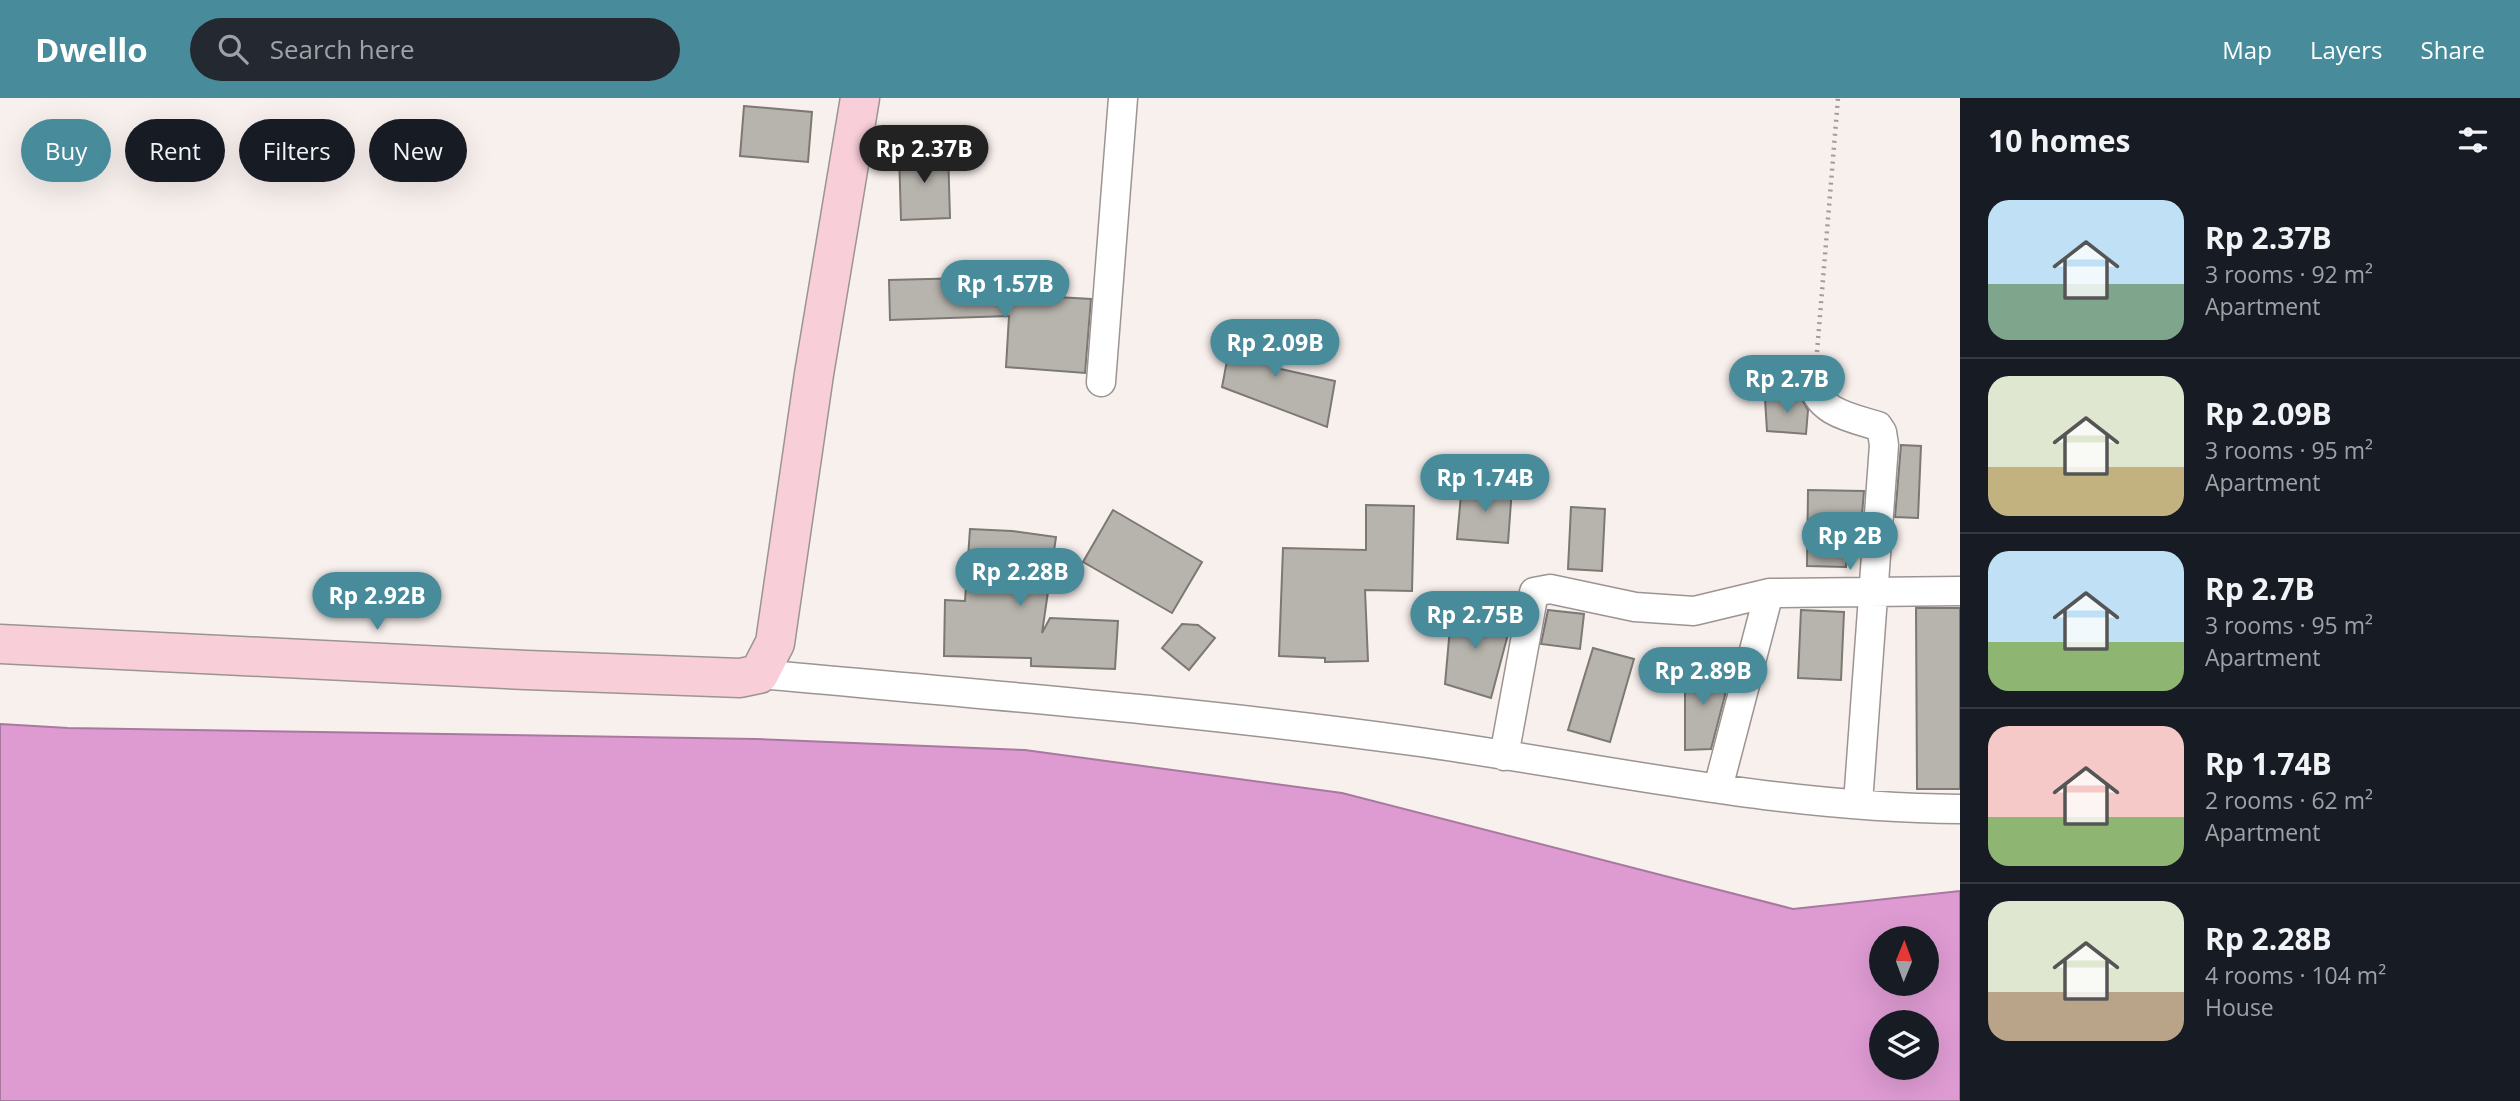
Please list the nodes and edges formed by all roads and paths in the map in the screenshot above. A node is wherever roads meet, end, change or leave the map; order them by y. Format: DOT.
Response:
graph roads {
  1 [pos="860,98"];
  2 [pos="1123,98"];
  3 [pos="1838,98"];
  4 [pos="1813,380"];
  5 [pos="1101,382"];
  6 [pos="1960,591"];
  7 [pos="1769,593"];
  8 [pos="1873,593"];
  9 [pos="0,644"];
  10 [pos="759,674"];
  11 [pos="1504,756"];
  12 [pos="1718,788"];
  13 [pos="1858,803"];
  14 [pos="1960,809"];
  1 -- 10 [label="main road"];
  2 -- 5 [label="street"];
  3 -- 4 [label="path"];
  4 -- 8 [label="street"];
  6 -- 8 [label="street"];
  7 -- 8 [label="street"];
  7 -- 11 [label="street"];
  7 -- 12 [label="street"];
  8 -- 13 [label="street"];
  9 -- 10 [label="main road"];
  10 -- 11 [label="street"];
  11 -- 12 [label="street"];
  12 -- 13 [label="street"];
  13 -- 14 [label="street"];
}
